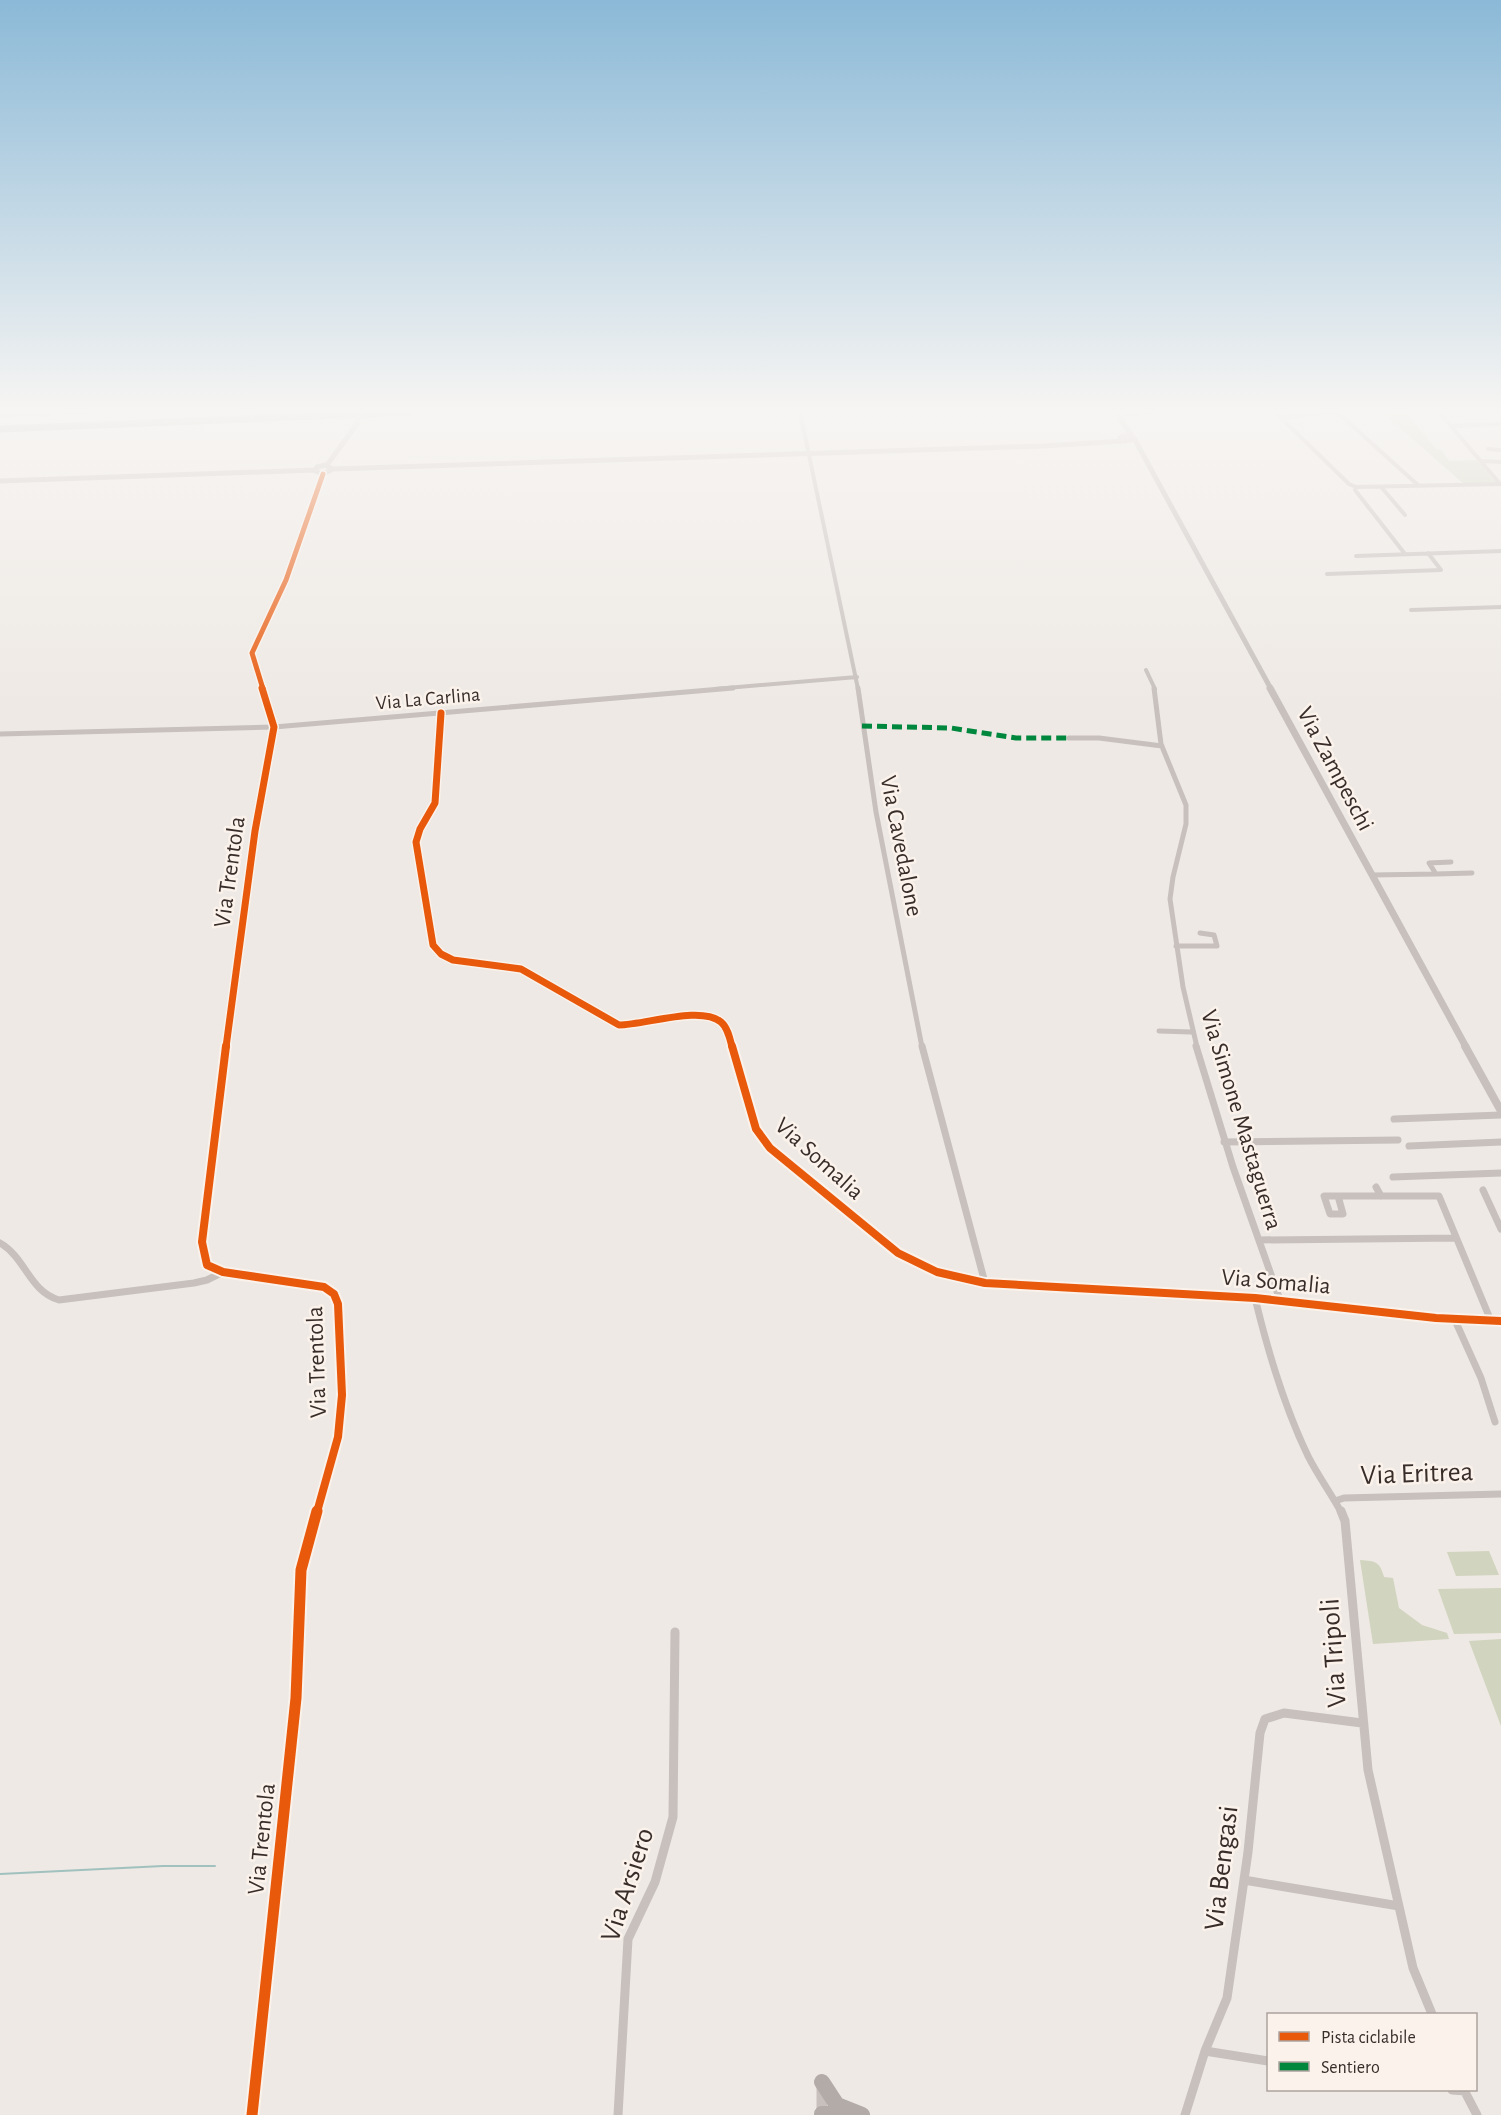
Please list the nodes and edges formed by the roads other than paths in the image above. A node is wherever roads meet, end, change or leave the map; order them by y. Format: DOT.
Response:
graph roads {
  1 [pos="310,511"];
  2 [pos="821,511"];
  3 [pos="1169,511"];
  4 [pos="1371,511"];
  5 [pos="1402,511"];
  6 [pos="1405,514"];
  7 [pos="1501,551"];
  8 [pos="1405,554"];
  9 [pos="1428,554"];
  10 [pos="1356,556"];
  11 [pos="1327,574"];
  12 [pos="1501,607"];
  13 [pos="1411,610"];
  14 [pos="1146,670"];
  15 [pos="857,677"];
  16 [pos="441,713"];
  17 [pos="274,727"];
  18 [pos="0,734"];
  19 [pos="1069,738"];
  20 [pos="1162,746"];
  21 [pos="1451,862"];
  22 [pos="1472,873"];
  23 [pos="1436,874"];
  24 [pos="1372,875"];
  25 [pos="1200,933"];
  26 [pos="1176,946"];
  27 [pos="1159,1031"];
  28 [pos="1191,1032"];
  29 [pos="1501,1113"];
  30 [pos="1394,1119"];
  31 [pos="1398,1140"];
  32 [pos="1224,1142"];
  33 [pos="1501,1142"];
  34 [pos="1409,1146"];
  35 [pos="1501,1173"];
  36 [pos="1393,1177"];
  37 [pos="1376,1187"];
  38 [pos="1483,1190"];
  39 [pos="1338,1196"];
  40 [pos="1381,1196"];
  41 [pos="1501,1229"];
  42 [pos="1456,1238"];
  43 [pos="1259,1240"];
  44 [pos="0,1243"];
  45 [pos="223,1272"];
  46 [pos="985,1283"];
  47 [pos="1255,1298"];
  48 [pos="1280,1300"];
  49 [pos="1454,1318"];
  50 [pos="1491,1321"];
  51 [pos="1501,1321"];
  52 [pos="1495,1422"];
  53 [pos="1501,1494"];
  54 [pos="1335,1501"];
  55 [pos="675,1632"];
  56 [pos="1362,1724"];
  57 [pos="1244,1880"];
  58 [pos="1399,1906"];
  59 [pos="1432,2013"];
  60 [pos="1205,2051"];
  61 [pos="1267,2061"];
  62 [pos="823,2080"];
  63 [pos="1465,2091"];
  64 [pos="822,2114"];
  65 [pos="252,2115"];
  66 [pos="618,2115"];
  67 [pos="862,2115"];
  68 [pos="869,2115"];
  69 [pos="1185,2115"];
  70 [pos="1477,2115"];
  1 -- 17 [label="street, Via Trentola"];
  2 -- 15 [label="street, Via Cavedalone"];
  3 -- 24 [label="street, Via Zampeschi"];
  4 -- 8 [label="street"];
  5 -- 6 [label="street"];
  7 -- 9 [label="street"];
  8 -- 9 [label="street"];
  8 -- 10 [label="street"];
  9 -- 11 [label="street"];
  12 -- 13 [label="street"];
  14 -- 20 [label="street, Via Simone Mastaguerra"];
  15 -- 16 [label="street, Via La Carlina"];
  15 -- 46 [label="street, Via Cavedalone"];
  16 -- 17 [label="street, Via La Carlina"];
  16 -- 46 [label="street, Via Somalia"];
  17 -- 18 [label="street, Via La Carlina"];
  17 -- 45 [label="street, Via Trentola"];
  19 -- 20 [label="street"];
  20 -- 26 [label="street, Via Simone Mastaguerra"];
  21 -- 23 [label="street"];
  22 -- 23 [label="street"];
  23 -- 24 [label="street"];
  24 -- 29 [label="street, Via Zampeschi"];
  25 -- 26 [label="street"];
  26 -- 28 [label="street, Via Simone Mastaguerra"];
  27 -- 28 [label="street"];
  28 -- 32 [label="street, Via Simone Mastaguerra"];
  29 -- 30 [label="street"];
  31 -- 32 [label="street"];
  32 -- 43 [label="street, Via Simone Mastaguerra"];
  33 -- 34 [label="street"];
  35 -- 36 [label="street"];
  37 -- 40 [label="street"];
  38 -- 41 [label="street"];
  39 -- 40 [label="street"];
  40 -- 42 [label="street"];
  42 -- 43 [label="street"];
  42 -- 50 [label="street"];
  43 -- 48 [label="street, Via Simone Mastaguerra"];
  44 -- 45 [label="street"];
  45 -- 65 [label="street, Via Trentola"];
  46 -- 47 [label="street, Via Somalia"];
  47 -- 48 [label="street, Via Somalia"];
  47 -- 54 [label="street, Via Tripoli"];
  48 -- 49 [label="street, Via Somalia"];
  49 -- 50 [label="street, Via Somalia"];
  49 -- 52 [label="street"];
  50 -- 51 [label="street, Via Somalia"];
  53 -- 54 [label="street, Via Eritrea"];
  54 -- 56 [label="street, Via Tripoli"];
  55 -- 66 [label="street, Via Arsiero"];
  56 -- 57 [label="street, Via Bengasi"];
  56 -- 58 [label="street, Via Tripoli"];
  57 -- 58 [label="street"];
  57 -- 60 [label="street, Via Bengasi"];
  58 -- 59 [label="street, Via Tripoli"];
  60 -- 61 [label="street"];
  60 -- 69 [label="street, Via Bengasi"];
  62 -- 64 [label="street"];
  62 -- 67 [label="highway"];
  63 -- 70 [label="street"];
  64 -- 67 [label="highway"];
  67 -- 68 [label="highway"];
}
